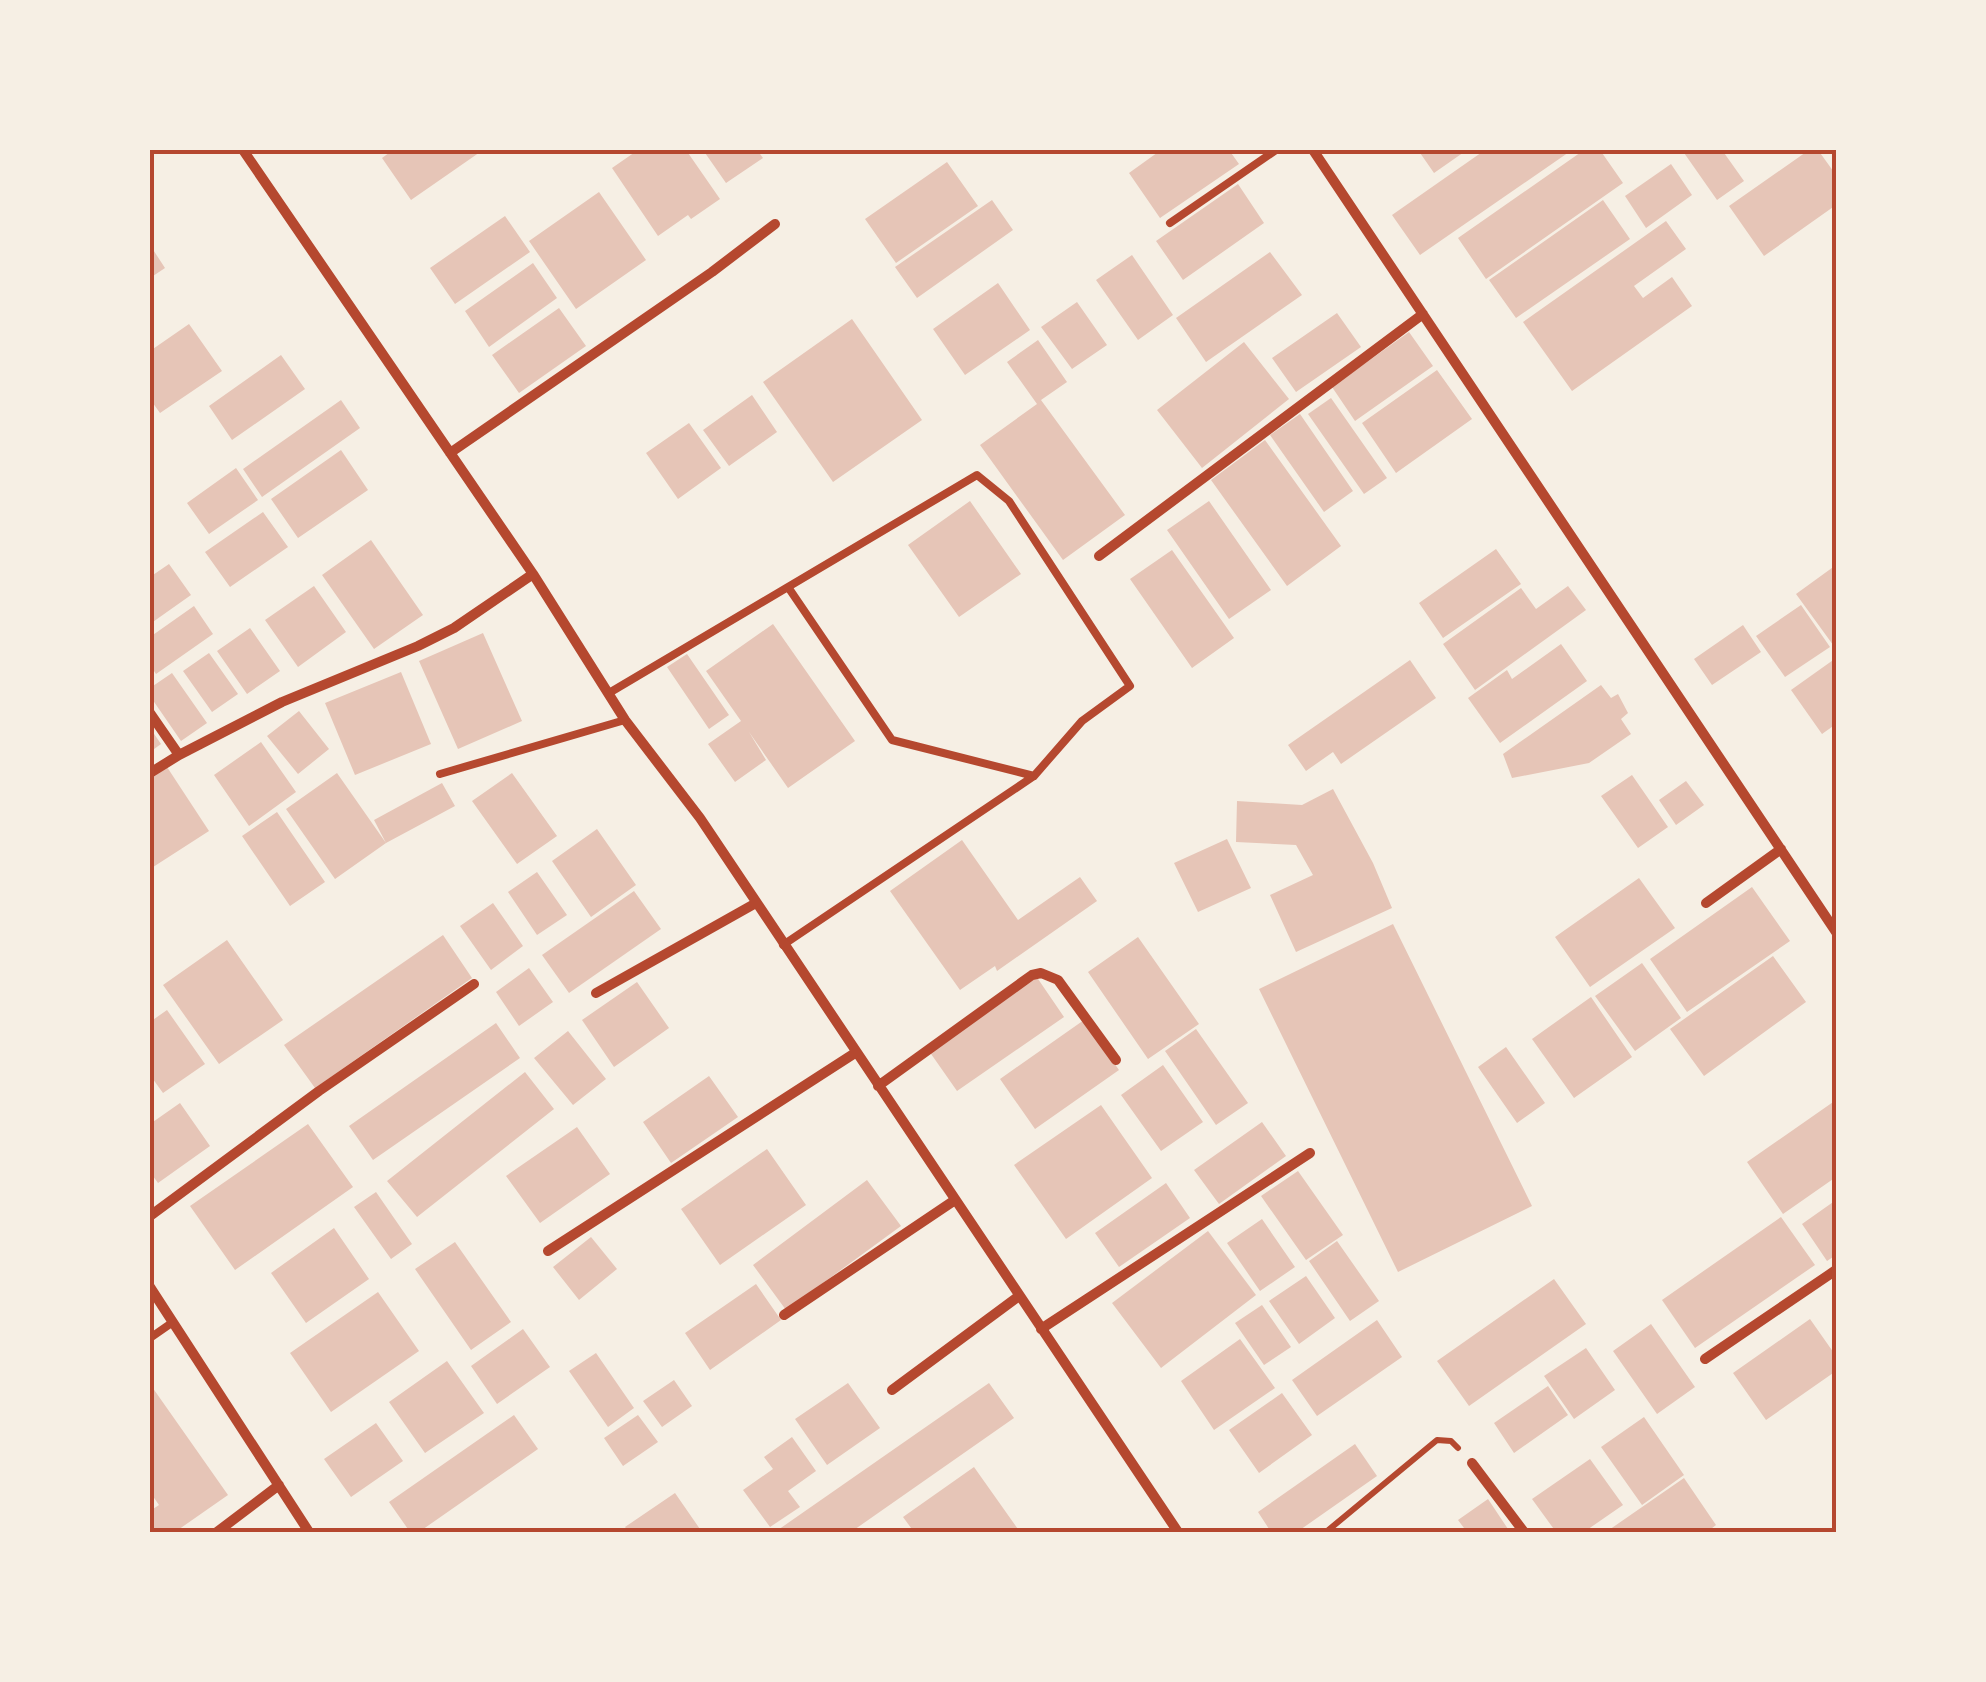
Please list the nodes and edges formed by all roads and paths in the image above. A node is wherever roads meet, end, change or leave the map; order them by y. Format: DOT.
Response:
graph roads {
  1 [pos="243,150"];
  2 [pos="1276,150"];
  3 [pos="1313,150"];
  4 [pos="1170,223"];
  5 [pos="775,224"];
  6 [pos="1423,314"];
  7 [pos="450,453"];
  8 [pos="1100,556"];
  9 [pos="533,574"];
  10 [pos="788,587"];
  11 [pos="609,693"];
  12 [pos="150,713"];
  13 [pos="624,720"];
  14 [pos="179,754"];
  15 [pos="150,774"];
  16 [pos="440,774"];
  17 [pos="1034,776"];
  18 [pos="1781,849"];
  19 [pos="756,903"];
  20 [pos="1706,903"];
  21 [pos="1836,932"];
  22 [pos="783,944"];
  23 [pos="474,984"];
  24 [pos="596,993"];
  25 [pos="855,1052"];
  26 [pos="1116,1060"];
  27 [pos="878,1086"];
  28 [pos="1310,1153"];
  29 [pos="955,1200"];
  30 [pos="150,1216"];
  31 [pos="548,1251"];
  32 [pos="1836,1270"];
  33 [pos="150,1288"];
  34 [pos="1019,1296"];
  35 [pos="784,1315"];
  36 [pos="173,1322"];
  37 [pos="1042,1329"];
  38 [pos="150,1338"];
  39 [pos="1704,1359"];
  40 [pos="892,1390"];
  41 [pos="1472,1463"];
  42 [pos="279,1486"];
  43 [pos="216,1532"];
  44 [pos="309,1532"];
  45 [pos="1178,1532"];
  46 [pos="1326,1532"];
  47 [pos="1524,1532"];
  1 -- 7 [label="street"];
  2 -- 4 [label="lane"];
  3 -- 6 [label="street"];
  5 -- 7 [label="street"];
  6 -- 8 [label="street"];
  6 -- 18 [label="street"];
  7 -- 9 [label="street"];
  9 -- 11 [label="street"];
  9 -- 14 [label="street"];
  10 -- 11 [label="lane"];
  10 -- 17 [label="lane"];
  10 -- 17 [label="lane"];
  11 -- 13 [label="street"];
  12 -- 14 [label="street"];
  13 -- 16 [label="lane"];
  13 -- 19 [label="street"];
  14 -- 15 [label="street"];
  17 -- 22 [label="lane"];
  18 -- 20 [label="street"];
  18 -- 21 [label="street"];
  19 -- 22 [label="street"];
  19 -- 24 [label="street"];
  22 -- 25 [label="street"];
  23 -- 30 [label="street"];
  25 -- 27 [label="street"];
  25 -- 31 [label="street"];
  26 -- 27 [label="street"];
  27 -- 29 [label="street"];
  28 -- 37 [label="street"];
  29 -- 34 [label="street"];
  29 -- 35 [label="street"];
  32 -- 39 [label="street"];
  33 -- 36 [label="street"];
  34 -- 37 [label="street"];
  34 -- 40 [label="street"];
  36 -- 38 [label="lane"];
  36 -- 42 [label="street"];
  37 -- 45 [label="street"];
  41 -- 46 [label="path"];
  41 -- 47 [label="street"];
  42 -- 43 [label="street"];
  42 -- 44 [label="street"];
}
